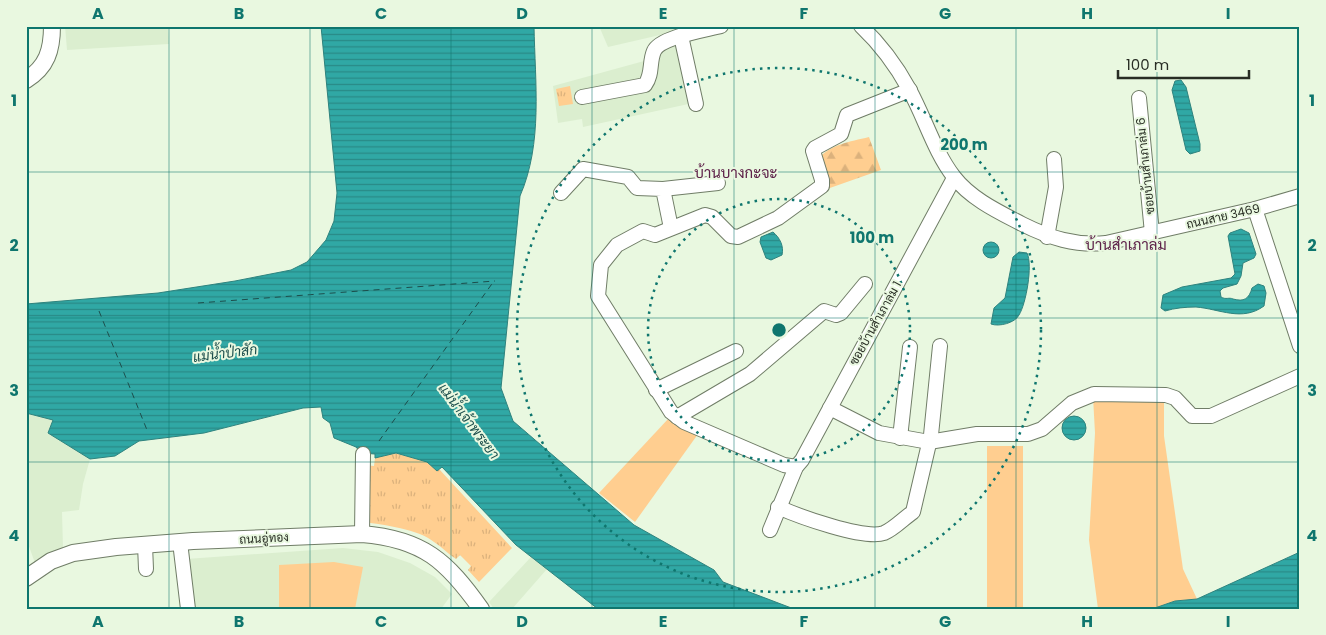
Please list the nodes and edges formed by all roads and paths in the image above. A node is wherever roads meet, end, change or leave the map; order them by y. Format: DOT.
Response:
graph roads {
  1 [pos="52,26"];
  2 [pos="720,26"];
  3 [pos="861,26"];
  4 [pos="681,36"];
  5 [pos="26,80"];
  6 [pos="910,90"];
  7 [pos="582,98"];
  8 [pos="1139,98"];
  9 [pos="696,104"];
  10 [pos="1054,159"];
  11 [pos="954,178"];
  12 [pos="718,184"];
  13 [pos="663,188"];
  14 [pos="561,193"];
  15 [pos="1300,196"];
  16 [pos="1255,209"];
  17 [pos="672,228"];
  18 [pos="1152,233"];
  19 [pos="1048,237"];
  20 [pos="865,284"];
  21 [pos="940,346"];
  22 [pos="1300,346"];
  23 [pos="910,347"];
  24 [pos="736,351"];
  25 [pos="1300,376"];
  26 [pos="656,390"];
  27 [pos="830,408"];
  28 [pos="677,417"];
  29 [pos="900,438"];
  30 [pos="929,442"];
  31 [pos="363,454"];
  32 [pos="796,467"];
  33 [pos="778,507"];
  34 [pos="770,530"];
  35 [pos="362,534"];
  36 [pos="180,542"];
  37 [pos="145,545"];
  38 [pos="146,569"];
  39 [pos="26,578"];
  40 [pos="188,609"];
  41 [pos="481,609"];
  1 -- 5 [label="main road"];
  2 -- 4 [label="street"];
  3 -- 6 [label="street, ถนนสาย 3469"];
  4 -- 7 [label="street"];
  4 -- 9 [label="street"];
  6 -- 11 [label="street, ถนนสาย 3469"];
  6 -- 17 [label="street"];
  8 -- 18 [label="street, ซอยบ้านสำเภาล่ม 6"];
  10 -- 19 [label="street"];
  11 -- 19 [label="street, ถนนสาย 3469"];
  11 -- 27 [label="street, ซอยบ้านสำเภาล่ม 1"];
  12 -- 13 [label="street"];
  13 -- 14 [label="street"];
  13 -- 17 [label="street"];
  15 -- 16 [label="street, ถนนสาย 3469"];
  16 -- 18 [label="street, ถนนสาย 3469"];
  16 -- 22 [label="street"];
  17 -- 26 [label="street"];
  18 -- 19 [label="street, ถนนสาย 3469"];
  20 -- 28 [label="street"];
  21 -- 30 [label="street"];
  23 -- 29 [label="street"];
  24 -- 26 [label="street"];
  25 -- 30 [label="street"];
  26 -- 28 [label="street"];
  27 -- 29 [label="street"];
  27 -- 32 [label="street, ซอยบ้านสำเภาล่ม 1"];
  28 -- 32 [label="street"];
  29 -- 30 [label="street"];
  30 -- 33 [label="street"];
  31 -- 35 [label="street"];
  32 -- 33 [label="street, ซอยบ้านสำเภาล่ม 1"];
  33 -- 34 [label="street, ซอยบ้านสำเภาล่ม 1"];
  35 -- 36 [label="main road, ถนนอู่ทอง"];
  35 -- 41 [label="main road, ถนนอู่ทอง"];
  36 -- 37 [label="main road, ถนนอู่ทอง"];
  36 -- 40 [label="street"];
  37 -- 38 [label="street"];
  37 -- 39 [label="main road, ถนนอู่ทอง"];
}
